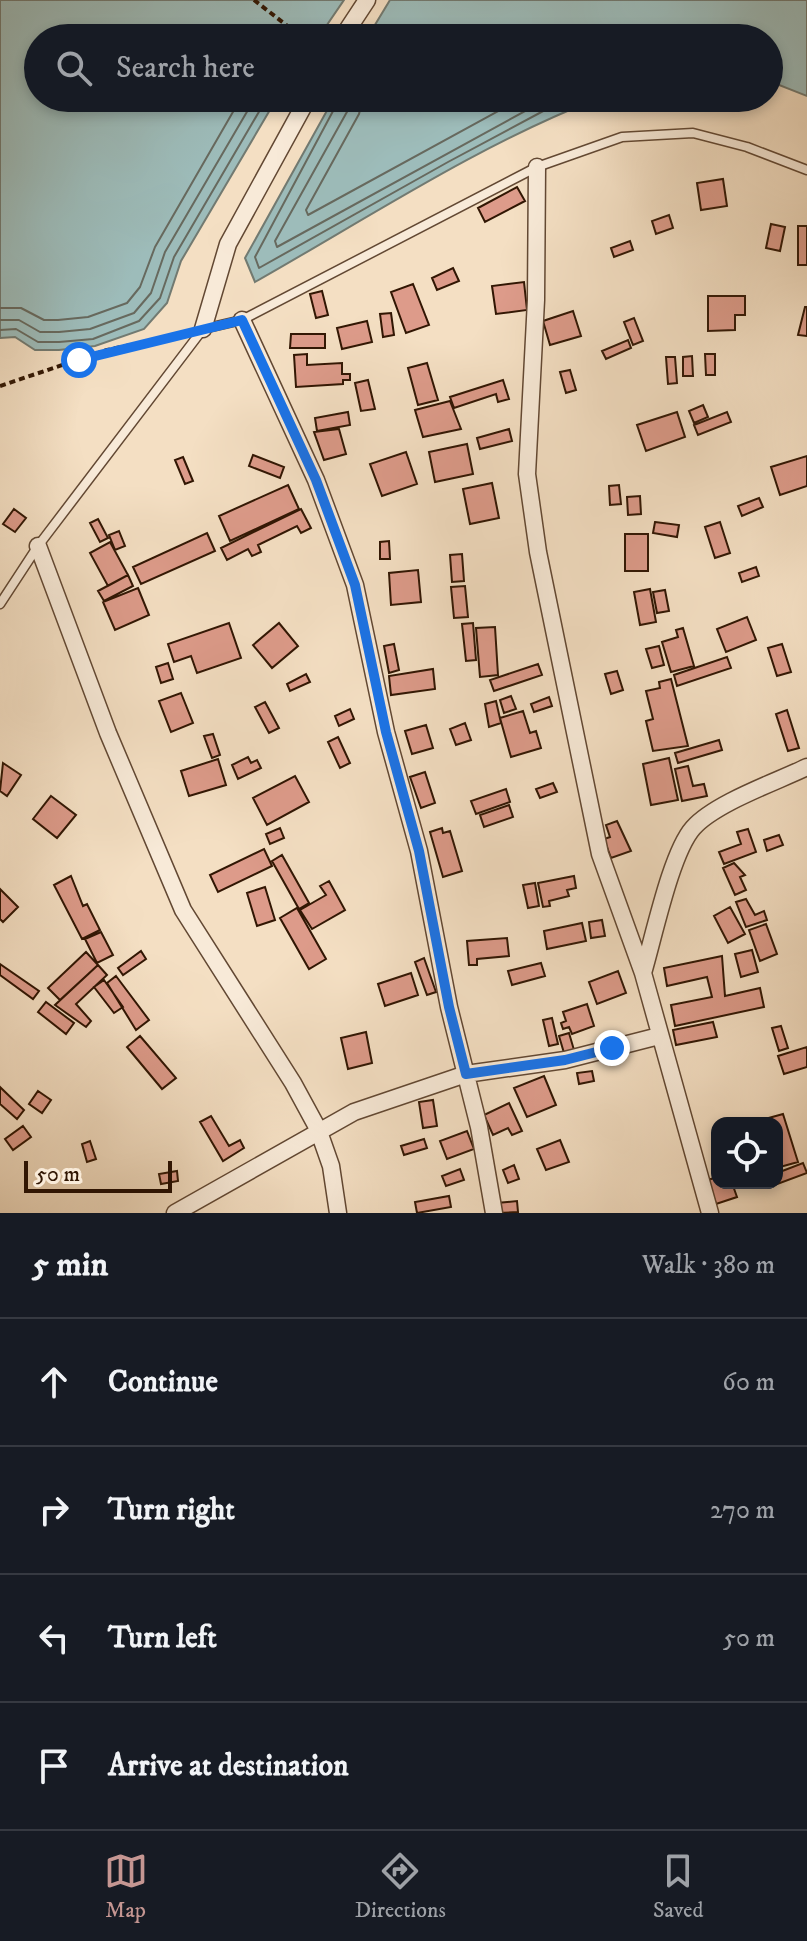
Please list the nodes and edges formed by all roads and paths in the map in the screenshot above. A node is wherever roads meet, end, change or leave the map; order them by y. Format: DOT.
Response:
graph roads {
  1 [pos="254,0"];
  2 [pos="367,0"];
  3 [pos="285,24"];
  4 [pos="351,24"];
  5 [pos="300,112"];
  6 [pos="537,167"];
  7 [pos="807,170"];
  8 [pos="242,320"];
  9 [pos="203,329"];
  10 [pos="0,386"];
  11 [pos="38,546"];
  12 [pos="0,604"];
  13 [pos="807,767"];
  14 [pos="643,973"];
  15 [pos="659,1036"];
  16 [pos="466,1074"];
  17 [pos="318,1129"];
  18 [pos="175,1213"];
  19 [pos="338,1213"];
  20 [pos="494,1213"];
  21 [pos="710,1213"];
  1 -- 3 [label="path"];
  2 -- 4 [label="street"];
  5 -- 9 [label="street"];
  6 -- 7 [label="lane"];
  6 -- 8 [label="lane"];
  6 -- 14 [label="street"];
  8 -- 9 [label="lane"];
  8 -- 16 [label="street"];
  9 -- 10 [label="path"];
  9 -- 11 [label="lane"];
  11 -- 12 [label="lane"];
  11 -- 17 [label="street"];
  13 -- 14 [label="street"];
  14 -- 15 [label="street"];
  15 -- 16 [label="street"];
  15 -- 21 [label="street"];
  16 -- 17 [label="street"];
  16 -- 20 [label="street"];
  17 -- 18 [label="street"];
  17 -- 19 [label="street"];
}
